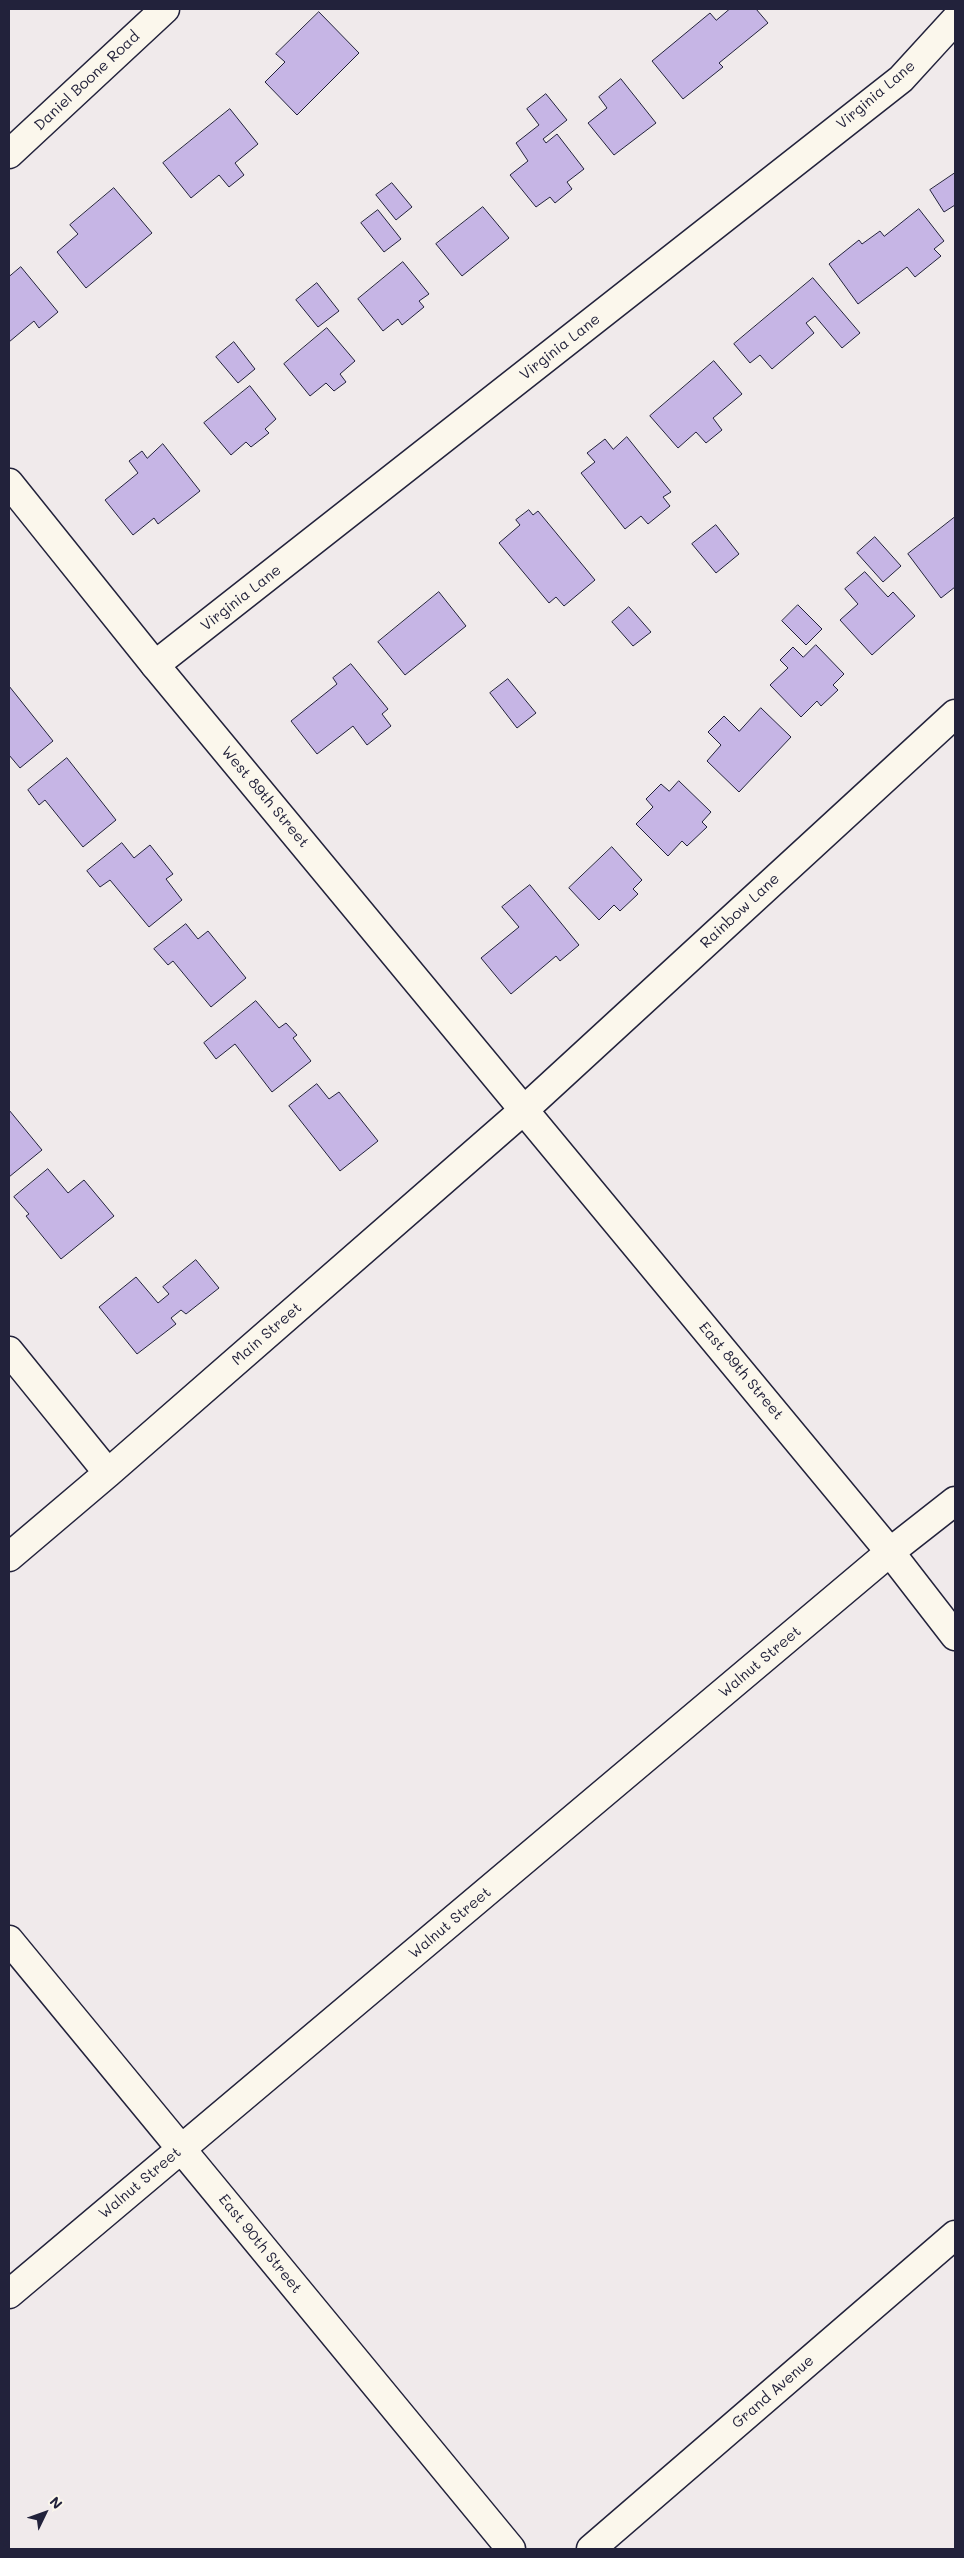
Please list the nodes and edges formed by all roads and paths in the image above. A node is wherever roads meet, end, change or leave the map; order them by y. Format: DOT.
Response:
graph roads {
  1 [pos="166,9"];
  2 [pos="955,20"];
  3 [pos="9,154"];
  4 [pos="9,483"];
  5 [pos="156,666"];
  6 [pos="955,714"];
  7 [pos="524,1109"];
  8 [pos="9,1351"];
  9 [pos="108,1473"];
  10 [pos="955,1501"];
  11 [pos="890,1552"];
  12 [pos="9,1557"];
  13 [pos="955,1636"];
  14 [pos="9,1940"];
  15 [pos="181,2148"];
  16 [pos="955,2235"];
  17 [pos="9,2294"];
  18 [pos="511,2549"];
  19 [pos="591,2549"];
  1 -- 3 [label="street, Daniel Boone Road"];
  2 -- 5 [label="street, Virginia Lane"];
  4 -- 5 [label="street, West 89th Street"];
  5 -- 7 [label="street, West 89th Street"];
  6 -- 7 [label="street, Rainbow Lane"];
  7 -- 9 [label="street, Main Street"];
  7 -- 11 [label="street, East 89th Street"];
  8 -- 9 [label="street"];
  9 -- 12 [label="street, Main Street"];
  10 -- 11 [label="street, Walnut Street"];
  11 -- 13 [label="street, East 89th Street"];
  11 -- 15 [label="street, Walnut Street"];
  14 -- 15 [label="street, East 90th Street"];
  15 -- 17 [label="street, Walnut Street"];
  15 -- 18 [label="street, East 90th Street"];
  16 -- 19 [label="street, Grand Avenue"];
}
